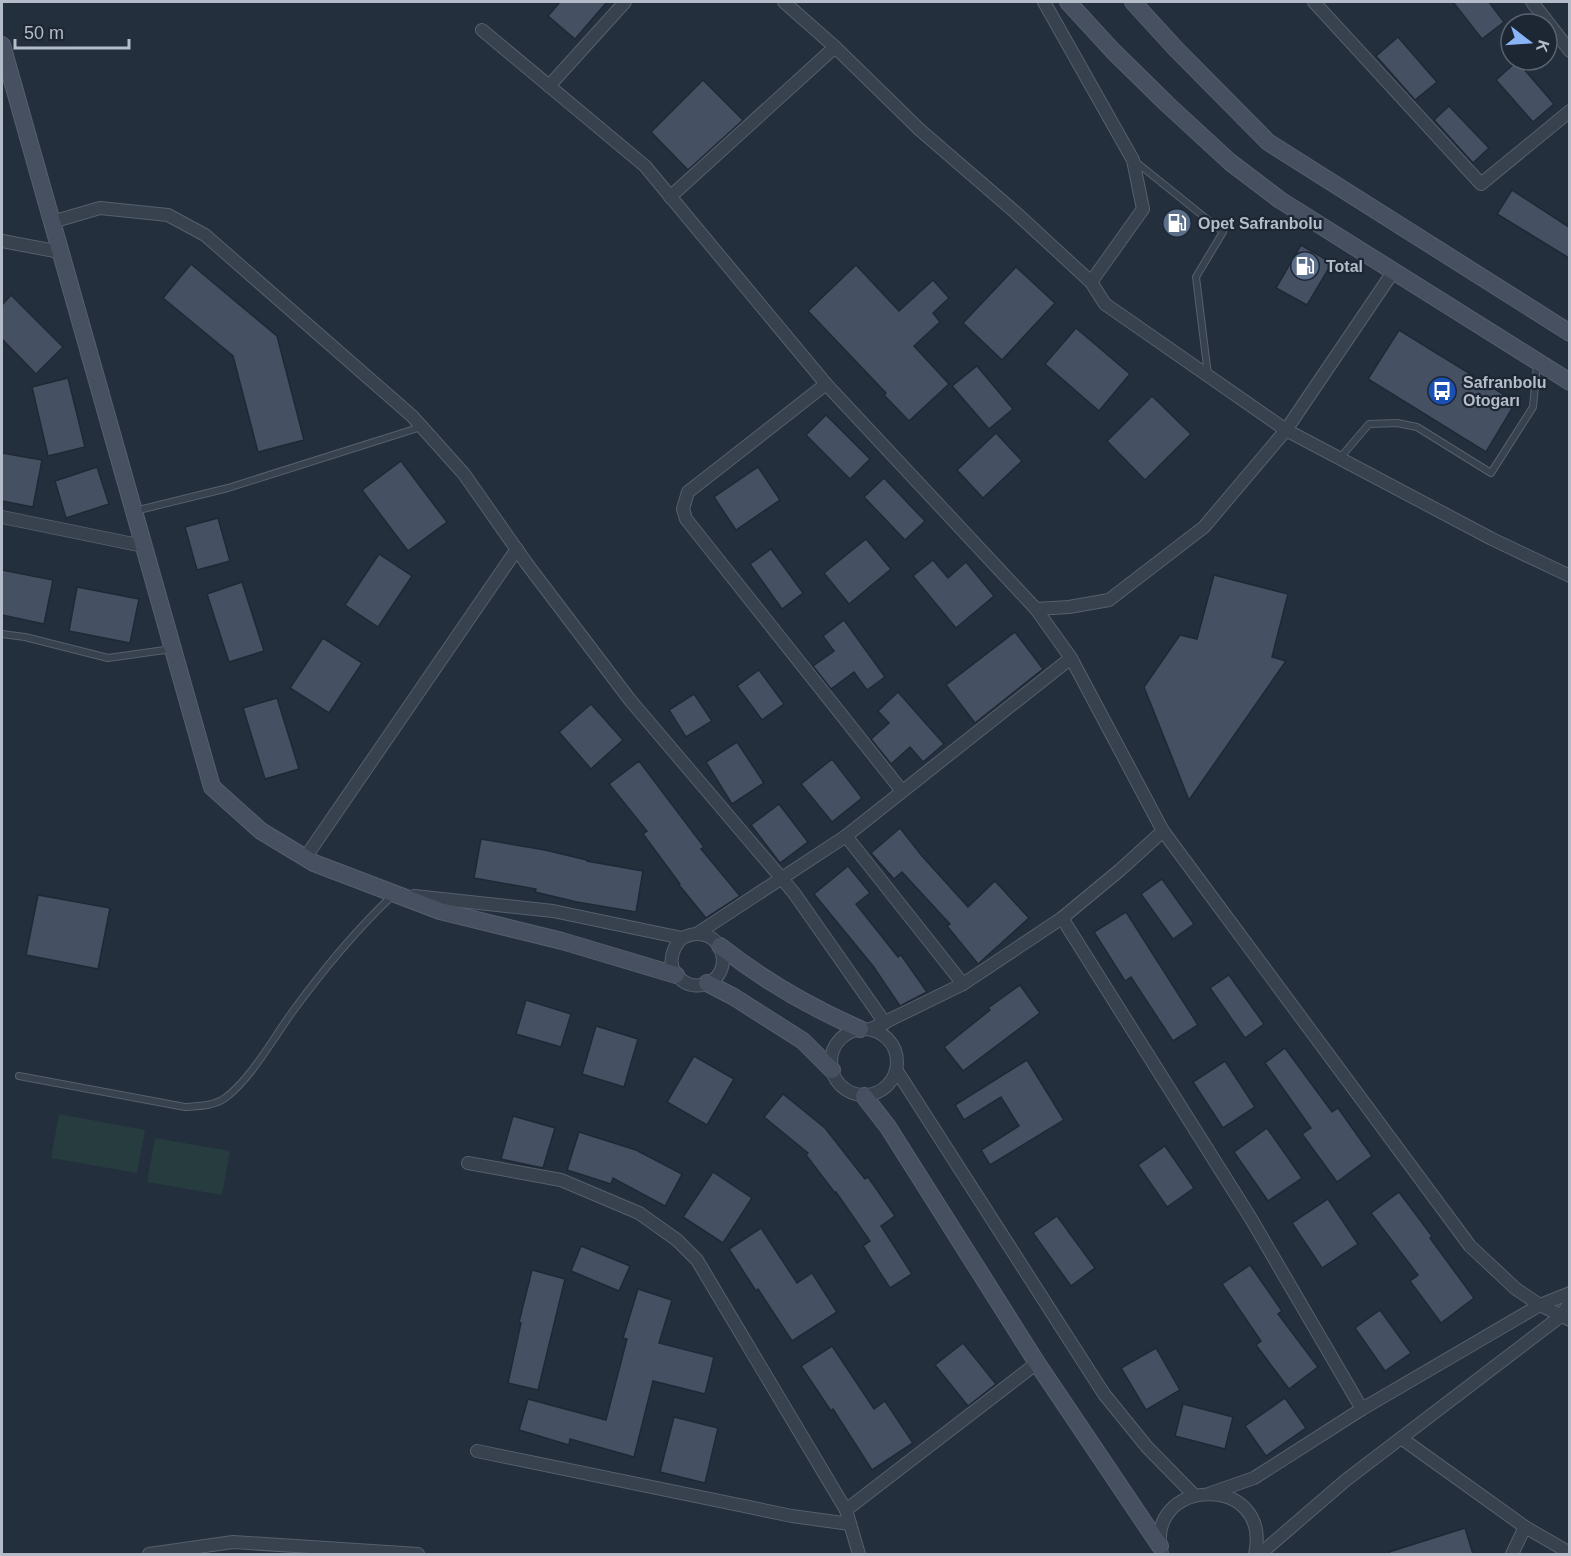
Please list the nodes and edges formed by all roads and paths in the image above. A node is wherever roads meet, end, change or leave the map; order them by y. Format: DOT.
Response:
graph roads {
  1 [pos="625,2"];
  2 [pos="784,2"];
  3 [pos="1044,2"];
  4 [pos="1068,2"];
  5 [pos="1133,2"];
  6 [pos="1314,2"];
  7 [pos="1532,2"];
  8 [pos="482,30"];
  9 [pos="2,45"];
  10 [pos="835,47"];
  11 [pos="1569,51"];
  12 [pos="549,86"];
  13 [pos="1569,111"];
  14 [pos="1133,160"];
  15 [pos="670,197"];
  16 [pos="52,222"];
  17 [pos="2,241"];
  18 [pos="60,252"];
  19 [pos="1393,272"];
  20 [pos="1091,282"];
  21 [pos="1569,333"];
  22 [pos="1537,362"];
  23 [pos="1208,376"];
  24 [pos="1569,382"];
  25 [pos="826,384"];
  26 [pos="422,427"];
  27 [pos="1286,430"];
  28 [pos="1339,459"];
  29 [pos="134,512"];
  30 [pos="2,517"];
  31 [pos="143,546"];
  32 [pos="517,549"];
  33 [pos="1569,576"];
  34 [pos="1036,609"];
  35 [pos="2,634"];
  36 [pos="173,649"];
  37 [pos="1071,658"];
  38 [pos="902,791"];
  39 [pos="1163,831"];
  40 [pos="846,836"];
  41 [pos="305,858"];
  42 [pos="781,879"];
  43 [pos="395,894"];
  44 [pos="1062,918"];
  45 [pos="698,933"];
  46 [pos="682,938"];
  47 [pos="720,946"];
  48 [pos="676,975"];
  49 [pos="707,983"];
  50 [pos="963,984"];
  51 [pos="885,1023"];
  52 [pos="865,1029"];
  53 [pos="832,1070"];
  54 [pos="897,1071"];
  55 [pos="19,1076"];
  56 [pos="864,1096"];
  57 [pos="468,1163"];
  58 [pos="1569,1293"];
  59 [pos="1569,1302"];
  60 [pos="1540,1305"];
  61 [pos="1565,1318"];
  62 [pos="1037,1363"];
  63 [pos="1362,1409"];
  64 [pos="1401,1438"];
  65 [pos="477,1451"];
  66 [pos="1211,1493"];
  67 [pos="1194,1495"];
  68 [pos="846,1510"];
  69 [pos="850,1524"];
  70 [pos="1525,1527"];
  71 [pos="1161,1550"];
  72 [pos="1569,1553"];
  73 [pos="149,1554"];
  74 [pos="418,1554"];
  75 [pos="859,1554"];
  76 [pos="1255,1554"];
  77 [pos="1260,1554"];
  78 [pos="1512,1554"];
  1 -- 12 [label="street"];
  2 -- 10 [label="street"];
  3 -- 14 [label="street"];
  4 -- 19 [label="main road"];
  5 -- 21 [label="main road"];
  6 -- 13 [label="street"];
  7 -- 11 [label="street"];
  8 -- 12 [label="street"];
  9 -- 16 [label="main road"];
  10 -- 15 [label="street"];
  10 -- 20 [label="street"];
  12 -- 15 [label="street"];
  14 -- 20 [label="street"];
  14 -- 23 [label="lane"];
  15 -- 25 [label="street"];
  16 -- 18 [label="main road"];
  16 -- 26 [label="street"];
  17 -- 18 [label="street"];
  18 -- 29 [label="main road"];
  19 -- 22 [label="main road"];
  19 -- 27 [label="street"];
  20 -- 23 [label="street"];
  22 -- 24 [label="main road"];
  22 -- 28 [label="lane"];
  23 -- 27 [label="street"];
  25 -- 34 [label="street"];
  25 -- 38 [label="street"];
  26 -- 29 [label="lane"];
  26 -- 32 [label="street"];
  27 -- 28 [label="street"];
  27 -- 34 [label="street"];
  28 -- 33 [label="street"];
  29 -- 31 [label="main road"];
  30 -- 31 [label="street"];
  31 -- 36 [label="main road"];
  32 -- 41 [label="street"];
  32 -- 42 [label="street"];
  34 -- 37 [label="street"];
  35 -- 36 [label="lane"];
  36 -- 41 [label="main road"];
  37 -- 38 [label="street"];
  37 -- 39 [label="street"];
  38 -- 40 [label="street"];
  39 -- 44 [label="street"];
  39 -- 60 [label="street"];
  40 -- 42 [label="street"];
  40 -- 50 [label="street"];
  41 -- 43 [label="main road"];
  42 -- 45 [label="street"];
  42 -- 51 [label="street"];
  43 -- 46 [label="street"];
  43 -- 48 [label="main road"];
  43 -- 55 [label="lane"];
  44 -- 50 [label="street"];
  44 -- 63 [label="street"];
  45 -- 46 [label="street"];
  45 -- 47 [label="street"];
  46 -- 48 [label="street"];
  47 -- 49 [label="street"];
  47 -- 52 [label="main road"];
  48 -- 49 [label="street"];
  49 -- 53 [label="main road"];
  50 -- 51 [label="street"];
  51 -- 52 [label="street"];
  52 -- 53 [label="street"];
  52 -- 54 [label="street"];
  53 -- 56 [label="street"];
  54 -- 56 [label="street"];
  54 -- 67 [label="street"];
  56 -- 62 [label="main road"];
  57 -- 68 [label="street"];
  58 -- 60 [label="street"];
  59 -- 61 [label="street"];
  60 -- 61 [label="street"];
  60 -- 63 [label="street"];
  61 -- 64 [label="street"];
  62 -- 68 [label="street"];
  62 -- 71 [label="main road"];
  63 -- 66 [label="street"];
  64 -- 70 [label="street"];
  64 -- 77 [label="street"];
  65 -- 69 [label="street"];
  66 -- 67 [label="street"];
  66 -- 76 [label="street"];
  67 -- 71 [label="street"];
  68 -- 69 [label="street"];
  69 -- 75 [label="street"];
  70 -- 72 [label="street"];
  70 -- 78 [label="street"];
  73 -- 74 [label="street"];
}
